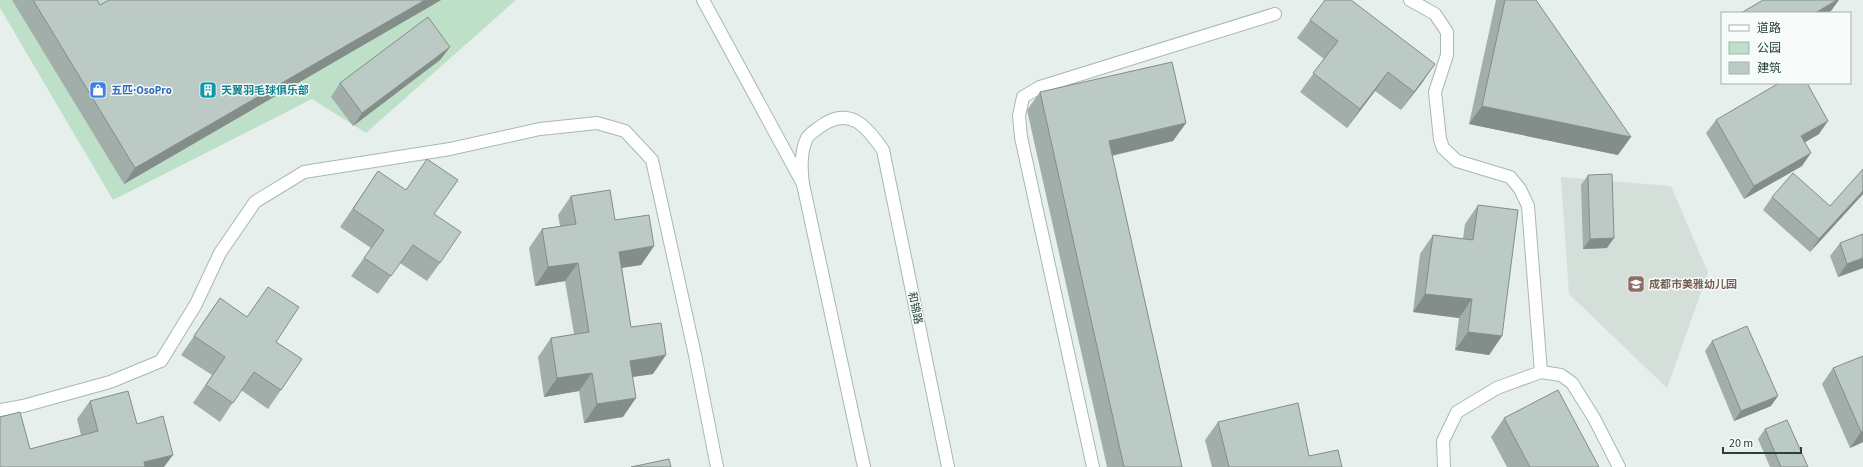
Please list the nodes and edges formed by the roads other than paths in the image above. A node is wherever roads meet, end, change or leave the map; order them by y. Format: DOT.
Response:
graph roads {
  1 [pos="703,0"];
  2 [pos="1410,0"];
  3 [pos="1275,14"];
  4 [pos="803,184"];
  5 [pos="1542,372"];
  6 [pos="0,410"];
  7 [pos="717,467"];
  8 [pos="864,467"];
  9 [pos="948,467"];
  10 [pos="1093,467"];
  11 [pos="1444,467"];
  12 [pos="1619,467"];
  1 -- 4 [label="street"];
  2 -- 5 [label="street"];
  3 -- 10 [label="street"];
  4 -- 8 [label="street"];
  4 -- 9 [label="street, 和锦路"];
  5 -- 11 [label="street"];
  5 -- 12 [label="street"];
  6 -- 7 [label="street"];
}
